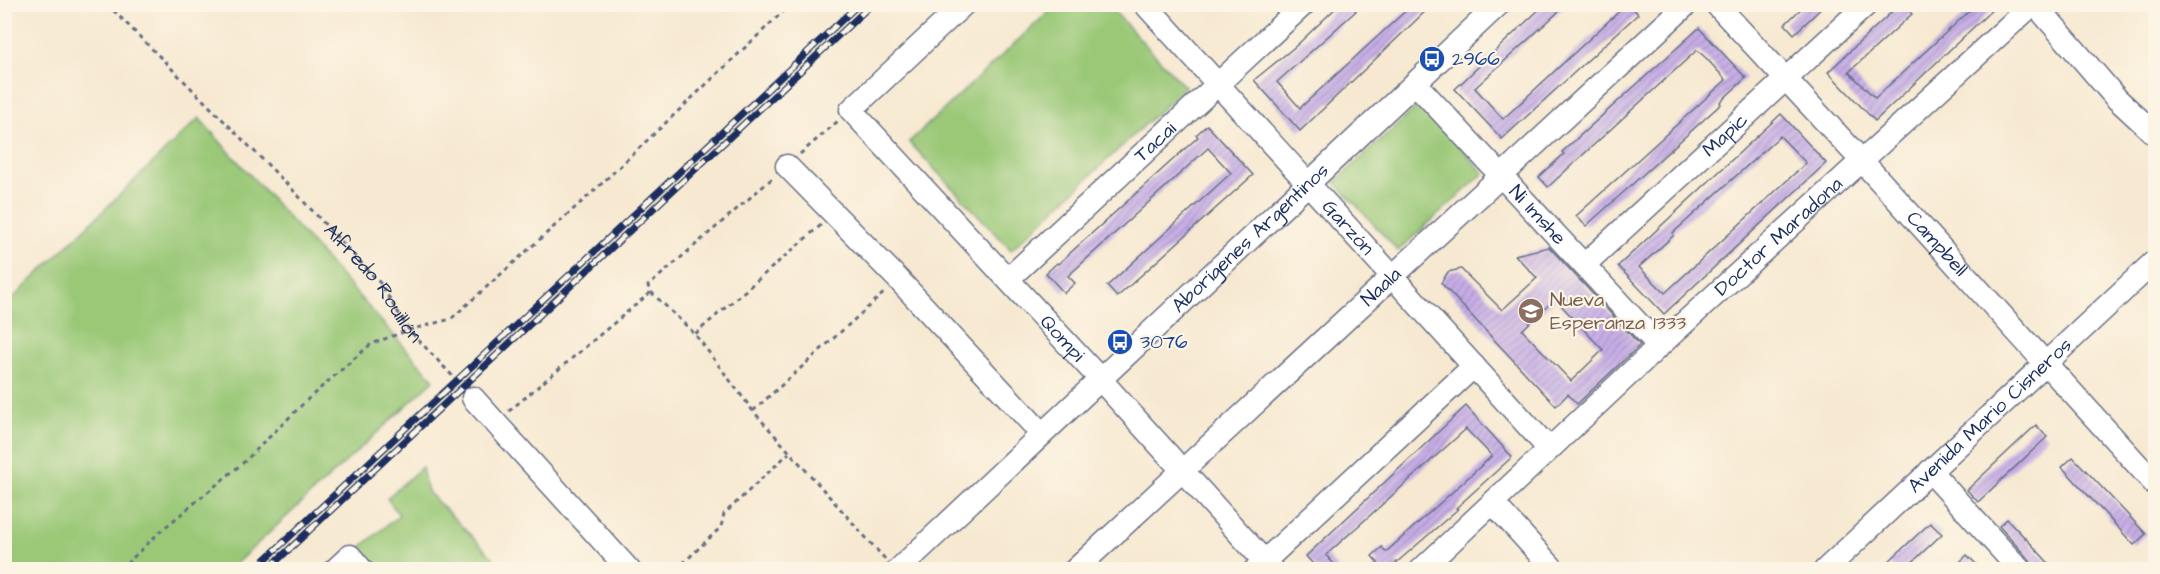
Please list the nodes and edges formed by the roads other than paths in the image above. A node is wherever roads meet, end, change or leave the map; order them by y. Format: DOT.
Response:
graph roads {
  1 [pos="964,4"];
  2 [pos="1145,4"];
  3 [pos="1304,4"];
  4 [pos="1499,4"];
  5 [pos="1687,4"];
  6 [pos="1716,4"];
  7 [pos="1867,4"];
  8 [pos="2034,4"];
  9 [pos="1785,80"];
  10 [pos="1415,83"];
  11 [pos="1218,84"];
  12 [pos="2156,135"];
  13 [pos="1862,161"];
  14 [pos="787,166"];
  15 [pos="1502,176"];
  16 [pos="1309,183"];
  17 [pos="2156,260"];
  18 [pos="1584,265"];
  19 [pos="1392,276"];
  20 [pos="1008,279"];
  21 [pos="1659,346"];
  22 [pos="2045,364"];
  23 [pos="1474,366"];
  24 [pos="1100,379"];
  25 [pos="473,398"];
  26 [pos="1042,434"];
  27 [pos="1549,449"];
  28 [pos="1182,471"];
  29 [pos="1930,471"];
  30 [pos="2156,485"];
  31 [pos="1493,504"];
  32 [pos="892,565"];
  33 [pos="1264,567"];
  34 [pos="629,570"];
  35 [pos="1075,570"];
  36 [pos="1422,570"];
  37 [pos="1554,570"];
  38 [pos="1825,570"];
  39 [pos="2020,570"];
  1 -- 20 [label="street, Qompi"];
  2 -- 11 [label="street, Garzón"];
  3 -- 11 [label="street, Tacai"];
  4 -- 10 [label="street, Aborígenes Argentinos"];
  5 -- 15 [label="street, Naala"];
  6 -- 9 [label="street, Campbell"];
  7 -- 9 [label="street, Mapic"];
  8 -- 12 [label="street"];
  8 -- 13 [label="street, Doctor Maradona"];
  9 -- 13 [label="street, Campbell"];
  9 -- 18 [label="street, Mapic"];
  10 -- 15 [label="street, Ni Imshe"];
  10 -- 16 [label="street, Aborígenes Argentinos"];
  11 -- 16 [label="street, Garzón"];
  11 -- 20 [label="street, Tacai"];
  13 -- 21 [label="street, Doctor Maradona"];
  13 -- 22 [label="street, Campbell"];
  14 -- 26 [label="street"];
  15 -- 18 [label="street, Ni Imshe"];
  15 -- 19 [label="street, Naala"];
  16 -- 19 [label="street, Garzón"];
  16 -- 24 [label="street, Aborígenes Argentinos"];
  17 -- 22 [label="street, Avenida Mario Cisneros"];
  18 -- 21 [label="street, Ni Imshe"];
  19 -- 23 [label="street, Garzón"];
  19 -- 28 [label="street, Naala"];
  20 -- 24 [label="street, Qompi"];
  21 -- 27 [label="street, Doctor Maradona"];
  22 -- 29 [label="street, Avenida Mario Cisneros"];
  22 -- 30 [label="street, Campbell"];
  23 -- 27 [label="street, Garzón"];
  23 -- 33 [label="street"];
  24 -- 26 [label="street, Aborígenes Argentinos"];
  24 -- 28 [label="street, Qompi"];
  25 -- 34 [label="street"];
  26 -- 32 [label="street, Aborígenes Argentinos"];
  27 -- 31 [label="street, Doctor Maradona"];
  28 -- 33 [label="street, Qompi"];
  28 -- 35 [label="street, Naala"];
  29 -- 38 [label="street, Avenida Mario Cisneros"];
  29 -- 39 [label="street"];
  31 -- 36 [label="street, Doctor Maradona"];
  31 -- 37 [label="street"];
}
